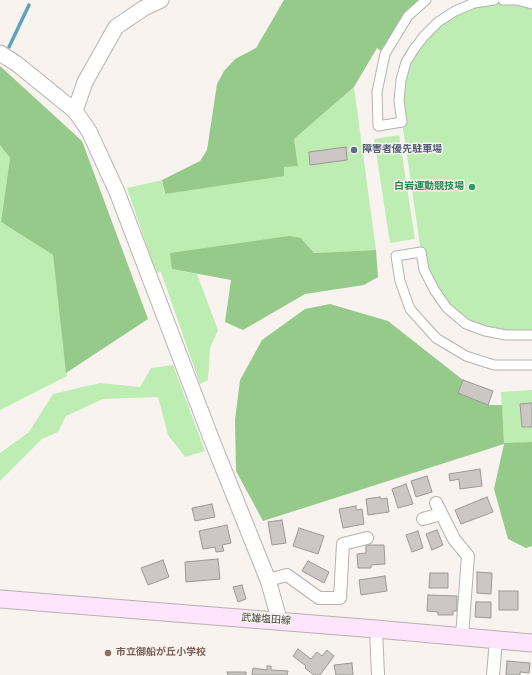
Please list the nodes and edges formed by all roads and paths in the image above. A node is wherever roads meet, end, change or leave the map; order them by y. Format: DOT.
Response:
graph roads {
  1 [pos="162,0"];
  2 [pos="426,0"];
  3 [pos="494,0"];
  4 [pos="503,0"];
  5 [pos="532,4"];
  6 [pos="0,53"];
  7 [pos="75,111"];
  8 [pos="532,335"];
  9 [pos="532,365"];
  10 [pos="423,519"];
  11 [pos="367,538"];
  12 [pos="268,580"];
  13 [pos="0,599"];
  14 [pos="280,622"];
  15 [pos="376,629"];
  16 [pos="462,636"];
  17 [pos="496,640"];
  18 [pos="532,643"];
  19 [pos="378,675"];
  20 [pos="493,675"];
  1 -- 7 [label="street"];
  2 -- 3 [label="street"];
  4 -- 5 [label="street"];
  6 -- 7 [label="street"];
  7 -- 12 [label="street"];
  8 -- 9 [label="street"];
  10 -- 16 [label="street"];
  11 -- 12 [label="street"];
  12 -- 14 [label="street"];
  13 -- 14 [label="main road, 武雄塩田線"];
  14 -- 15 [label="main road, 武雄塩田線"];
  15 -- 16 [label="main road, 武雄塩田線"];
  15 -- 19 [label="street"];
  16 -- 17 [label="main road, 武雄塩田線"];
  17 -- 18 [label="main road, 武雄塩田線"];
  17 -- 20 [label="street"];
}
